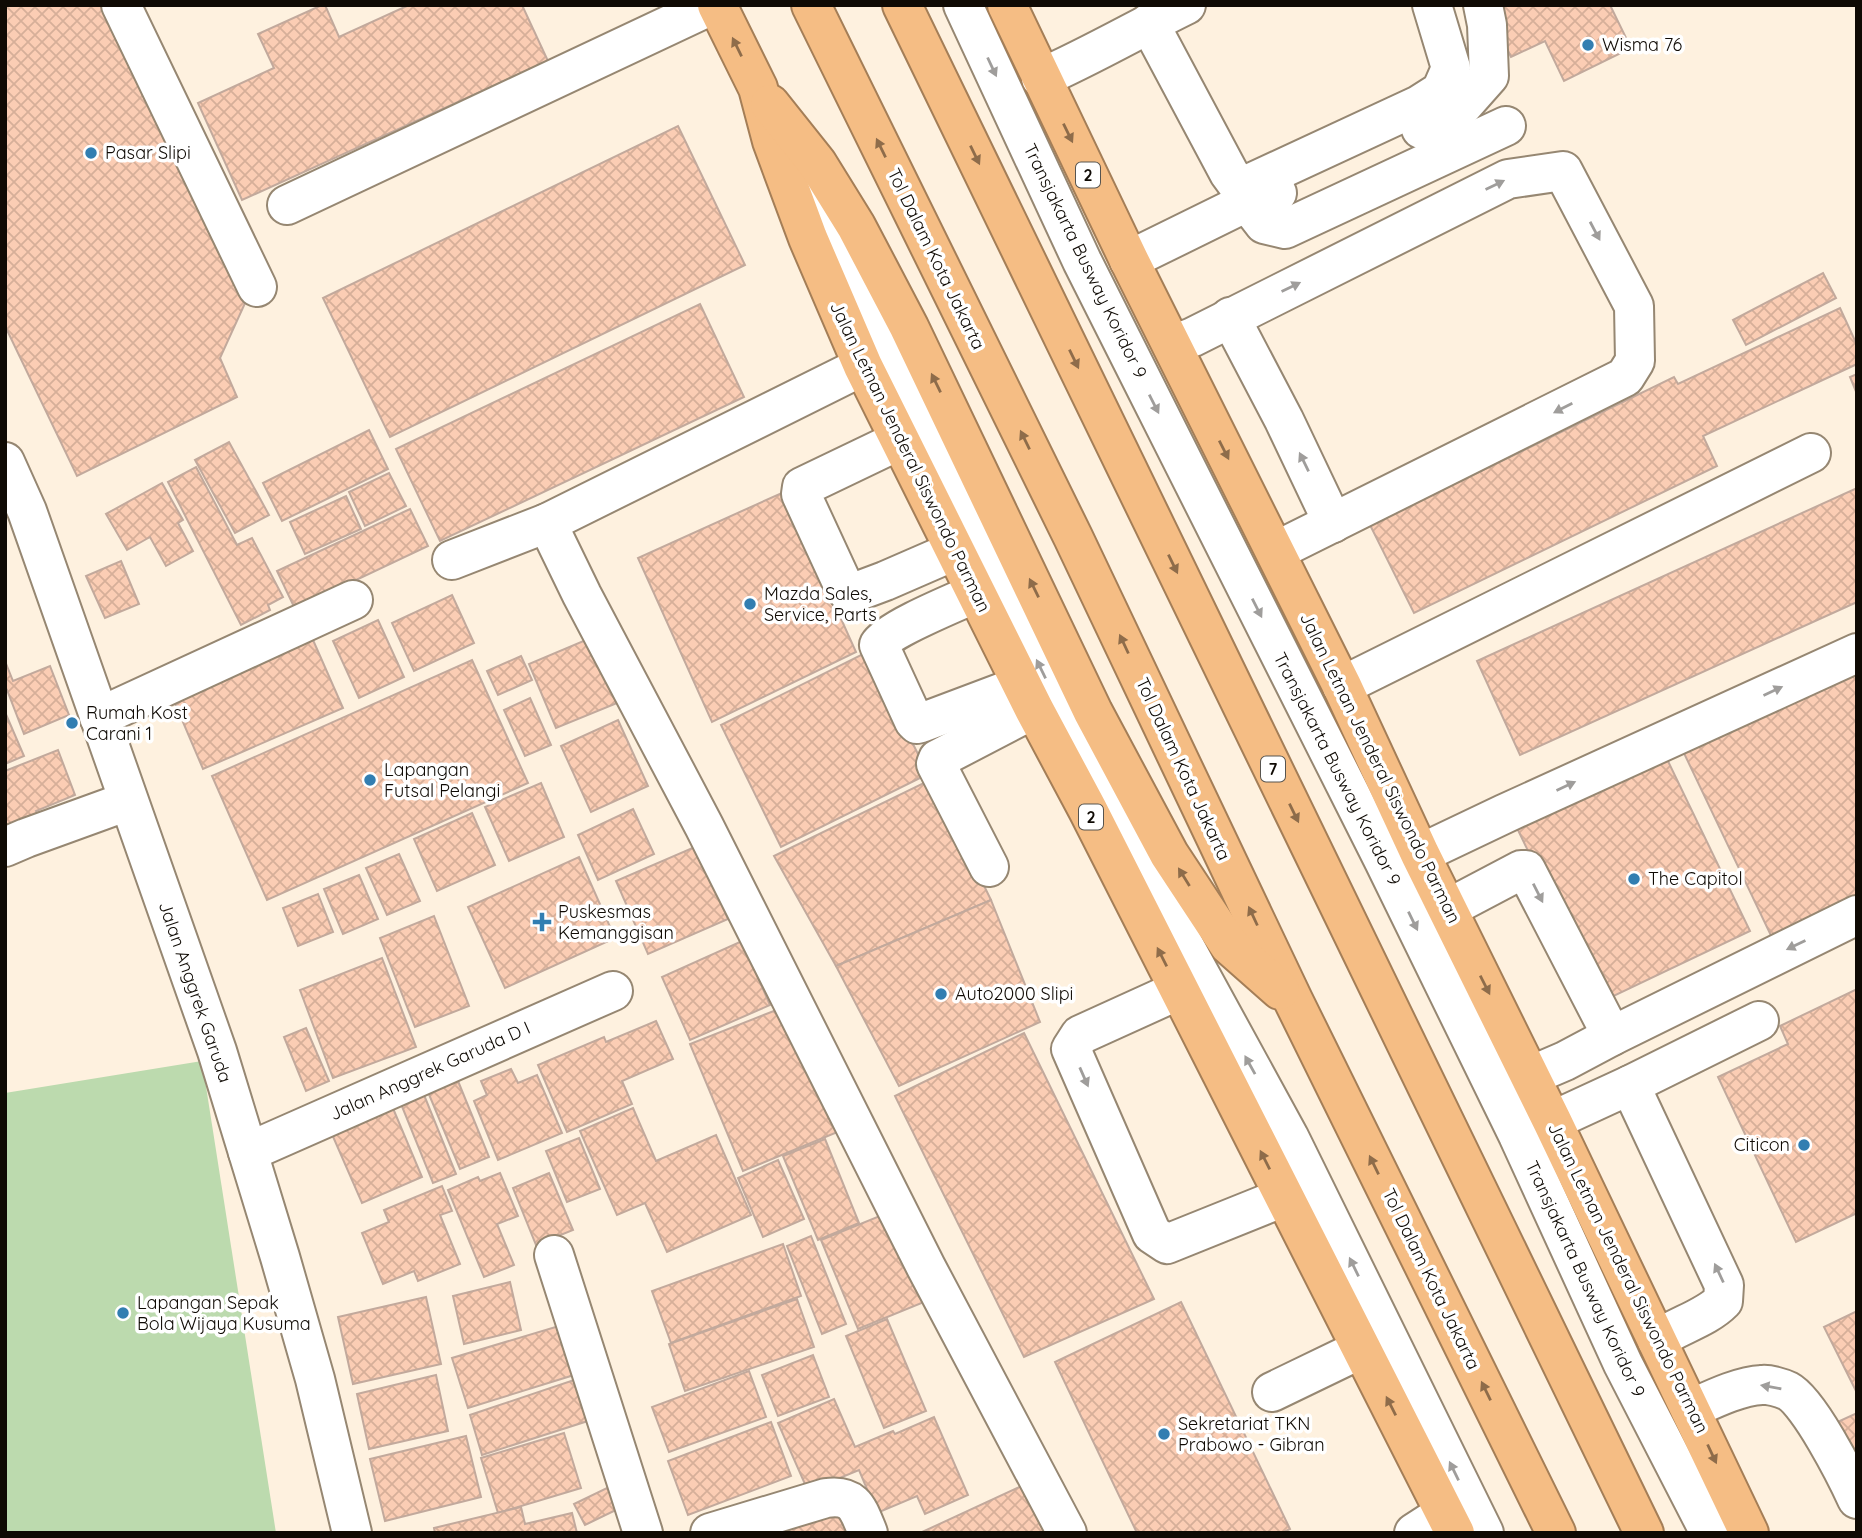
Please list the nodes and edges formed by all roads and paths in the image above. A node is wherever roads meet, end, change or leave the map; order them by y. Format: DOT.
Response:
graph roads {
  1 [pos="121,5"];
  2 [pos="715,5"];
  3 [pos="811,5"];
  4 [pos="902,5"];
  5 [pos="963,5"];
  6 [pos="1007,5"];
  7 [pos="1186,5"];
  8 [pos="1432,5"];
  9 [pos="1483,5"];
  10 [pos="1149,23"];
  11 [pos="1041,78"];
  12 [pos="758,88"];
  13 [pos="1506,126"];
  14 [pos="1244,195"];
  15 [pos="287,205"];
  16 [pos="1129,260"];
  17 [pos="257,287"];
  18 [pos="1230,317"];
  19 [pos="1172,345"];
  20 [pos="863,366"];
  21 [pos="900,440"];
  22 [pos="1811,453"];
  23 [pos="5,462"];
  24 [pos="16,515"];
  25 [pos="547,523"];
  26 [pos="1334,523"];
  27 [pos="954,551"];
  28 [pos="1276,551"];
  29 [pos="452,560"];
  30 [pos="976,593"];
  31 [pos="353,600"];
  32 [pos="1857,653"];
  33 [pos="1342,686"];
  34 [pos="1028,697"];
  35 [pos="99,717"];
  36 [pos="128,801"];
  37 [pos="5,847"];
  38 [pos="1420,854"];
  39 [pos="989,867"];
  40 [pos="1447,909"];
  41 [pos="1857,915"];
  42 [pos="1179,990"];
  43 [pos="613,991"];
  44 [pos="1293,1000"];
  45 [pos="1759,1021"];
  46 [pos="1612,1036"];
  47 [pos="1530,1076"];
  48 [pos="1630,1085"];
  49 [pos="1552,1121"];
  50 [pos="248,1152"];
  51 [pos="1284,1197"];
  52 [pos="554,1255"];
  53 [pos="1657,1340"];
  54 [pos="1362,1349"];
  55 [pos="1272,1392"];
  56 [pos="1691,1409"];
  57 [pos="1857,1499"];
  58 [pos="1438,1526"];
  59 [pos="352,1533"];
  60 [pos="643,1533"];
  61 [pos="710,1533"];
  62 [pos="868,1533"];
  63 [pos="1068,1533"];
  64 [pos="1484,1533"];
  65 [pos="1556,1533"];
  66 [pos="1644,1533"];
  67 [pos="1710,1533"];
  68 [pos="1749,1533"];
  1 -- 17 [label="street"];
  12 -- 2 [label="highway, Jalan Letnan Jenderal Siswondo Parman / 2, one-way"];
  2 -- 15 [label="street"];
  44 -- 3 [label="highway, Tol Dalam Kota Jakarta, one-way"];
  4 -- 66 [label="highway, 7, one-way"];
  5 -- 67 [label="street, Transjakarta Busway Koridor 9, one-way"];
  6 -- 11 [label="highway, Jalan Letnan Jenderal Siswondo Parman / 2"];
  7 -- 10 [label="street"];
  8 -- 14 [label="street"];
  9 -- 14 [label="street"];
  10 -- 11 [label="street"];
  10 -- 14 [label="street"];
  11 -- 16 [label="highway, Jalan Letnan Jenderal Siswondo Parman / 2, one-way"];
  12 -- 20 [label="highway, Jalan Letnan Jenderal Siswondo Parman / 2"];
  44 -- 12 [label="highway, one-way"];
  64 -- 12 [label="street, one-way"];
  13 -- 14 [label="street"];
  14 -- 16 [label="street"];
  16 -- 19 [label="highway, Jalan Letnan Jenderal Siswondo Parman / 2"];
  18 -- 19 [label="street"];
  26 -- 18 [label="street, one-way"];
  18 -- 26 [label="street, one-way"];
  19 -- 28 [label="highway, Jalan Letnan Jenderal Siswondo Parman / 2, one-way"];
  20 -- 21 [label="highway, Jalan Letnan Jenderal Siswondo Parman / 2"];
  20 -- 25 [label="street"];
  21 -- 27 [label="highway, Jalan Letnan Jenderal Siswondo Parman / 2"];
  21 -- 27 [label="street"];
  22 -- 33 [label="street"];
  23 -- 24 [label="street, Jalan Anggrek Garuda"];
  24 -- 35 [label="street, Jalan Anggrek Garuda"];
  25 -- 29 [label="street"];
  25 -- 63 [label="street"];
  26 -- 28 [label="street"];
  27 -- 30 [label="highway, Jalan Letnan Jenderal Siswondo Parman / 2"];
  28 -- 33 [label="highway, Jalan Letnan Jenderal Siswondo Parman / 2"];
  30 -- 34 [label="highway, Jalan Letnan Jenderal Siswondo Parman / 2"];
  30 -- 34 [label="street"];
  31 -- 35 [label="street"];
  38 -- 32 [label="street, one-way"];
  33 -- 38 [label="highway, Jalan Letnan Jenderal Siswondo Parman / 2"];
  34 -- 39 [label="street"];
  42 -- 34 [label="highway, Jalan Letnan Jenderal Siswondo Parman / 2, one-way"];
  35 -- 36 [label="street, Jalan Anggrek Garuda"];
  36 -- 37 [label="street"];
  36 -- 50 [label="street, Jalan Anggrek Garuda"];
  38 -- 40 [label="highway, Jalan Letnan Jenderal Siswondo Parman / 2"];
  40 -- 46 [label="street, one-way"];
  40 -- 47 [label="highway, Jalan Letnan Jenderal Siswondo Parman / 2, one-way"];
  41 -- 46 [label="street, one-way"];
  51 -- 42 [label="highway, Jalan Letnan Jenderal Siswondo Parman / 2, one-way"];
  42 -- 51 [label="street, one-way"];
  43 -- 50 [label="street, Jalan Anggrek Garuda D I"];
  65 -- 44 [label="highway, Tol Dalam Kota Jakarta, one-way"];
  45 -- 48 [label="street"];
  46 -- 47 [label="street"];
  47 -- 49 [label="highway, Jalan Letnan Jenderal Siswondo Parman / 2"];
  48 -- 49 [label="street"];
  53 -- 48 [label="street, one-way"];
  49 -- 53 [label="highway, Jalan Letnan Jenderal Siswondo Parman / 2"];
  50 -- 59 [label="street, Jalan Anggrek Garuda"];
  51 -- 54 [label="highway, Jalan Letnan Jenderal Siswondo Parman / 2"];
  52 -- 60 [label="street"];
  53 -- 56 [label="highway, Jalan Letnan Jenderal Siswondo Parman / 2"];
  54 -- 55 [label="street"];
  58 -- 54 [label="highway, Jalan Letnan Jenderal Siswondo Parman / 2, one-way"];
  57 -- 56 [label="street, one-way"];
  56 -- 68 [label="highway, Jalan Letnan Jenderal Siswondo Parman / 2, one-way"];
  61 -- 62 [label="street"];
}
